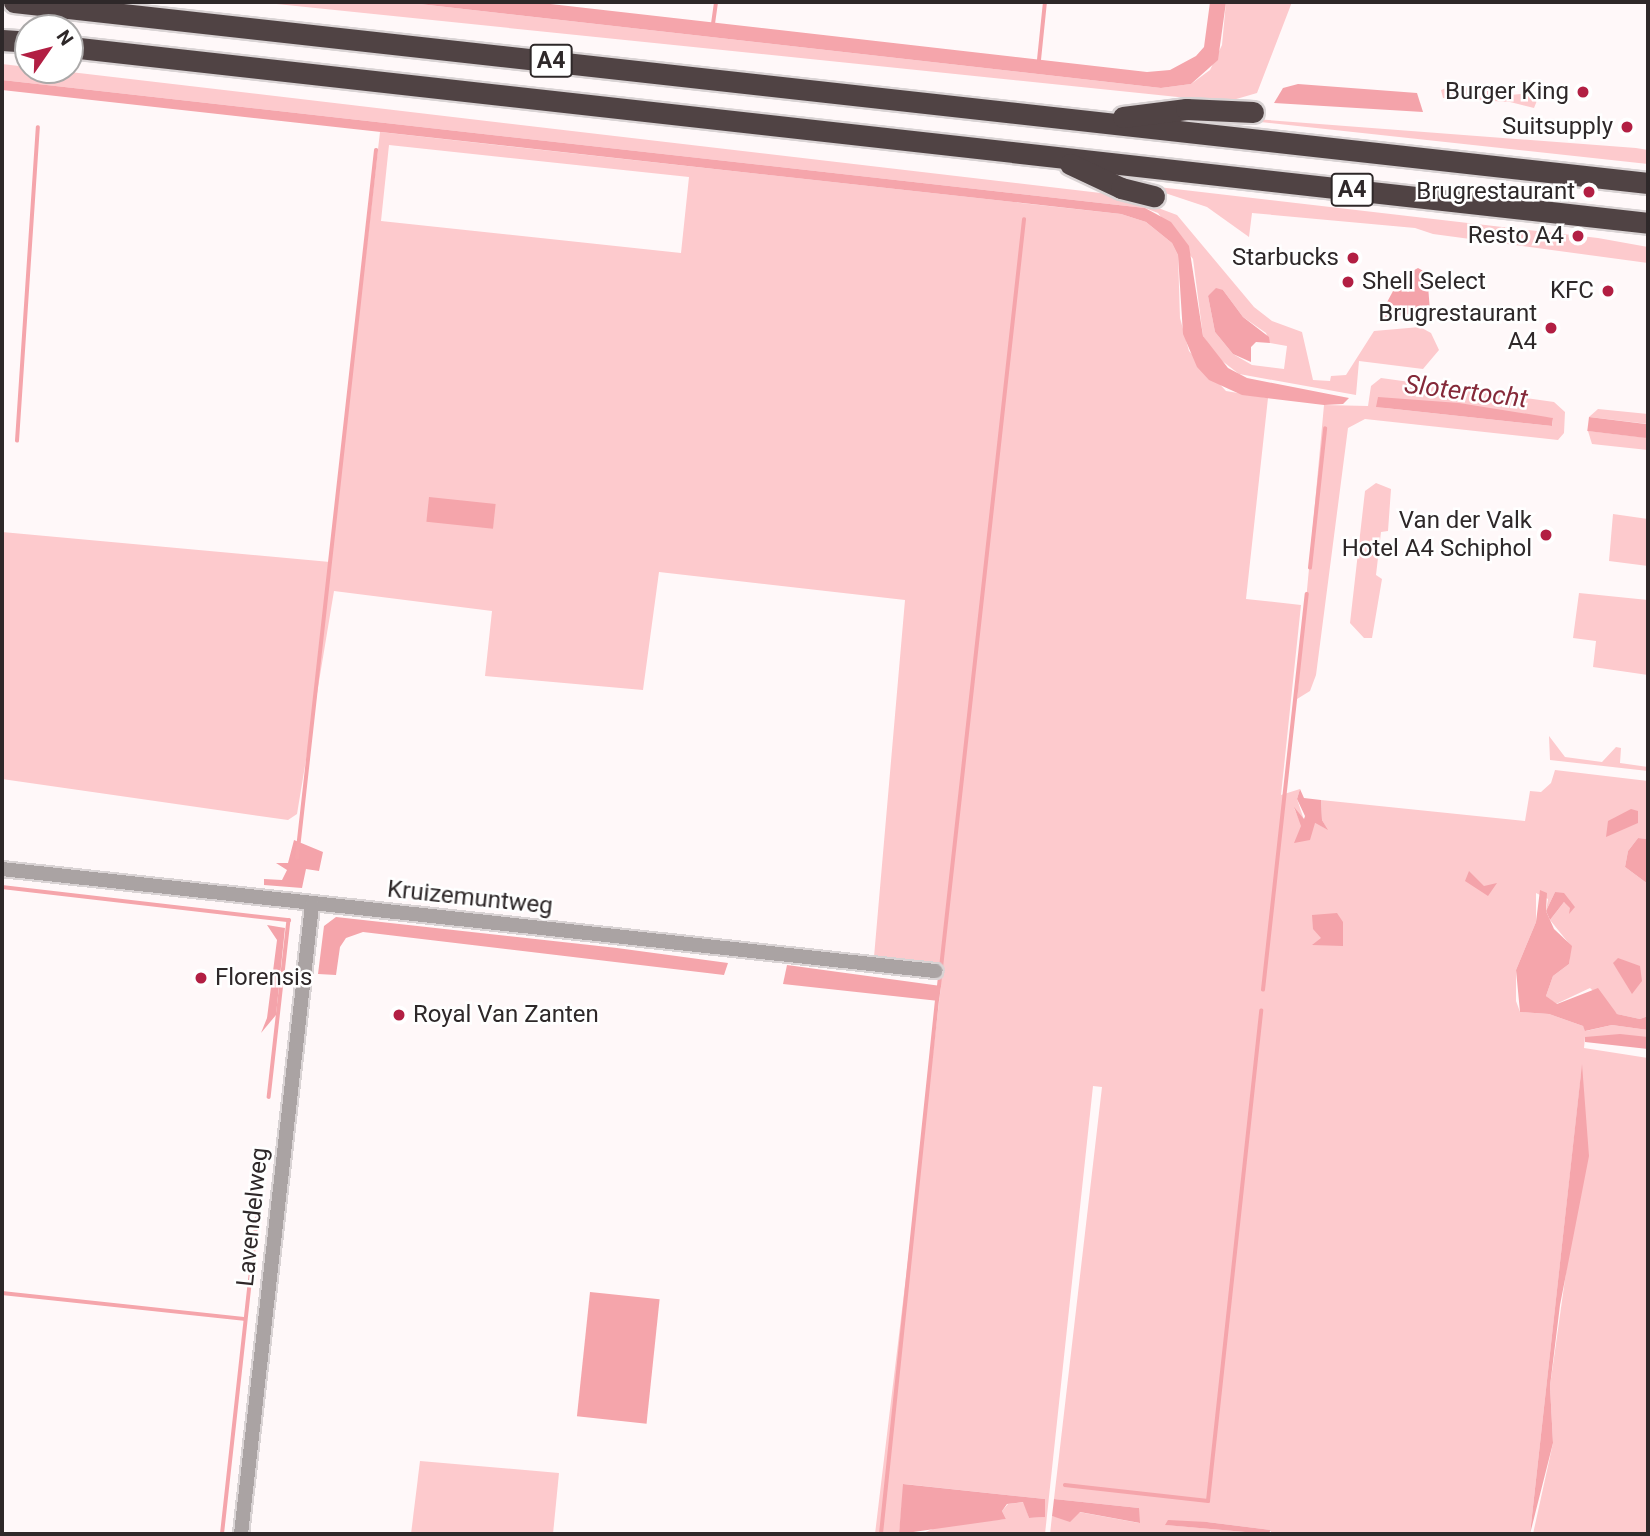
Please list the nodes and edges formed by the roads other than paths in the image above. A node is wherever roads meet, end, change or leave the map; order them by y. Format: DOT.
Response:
graph roads {
  1 [pos="14,2"];
  2 [pos="84,49"];
  3 [pos="1253,113"];
  4 [pos="1088,121"];
  5 [pos="1056,156"];
  6 [pos="1648,183"];
  7 [pos="1154,196"];
  8 [pos="1648,223"];
  9 [pos="2,869"];
  10 [pos="312,905"];
  11 [pos="935,971"];
  12 [pos="241,1534"];
  1 -- 4 [label="highway, A4"];
  2 -- 5 [label="highway, A4"];
  3 -- 4 [label="highway, A4"];
  4 -- 6 [label="highway, A4"];
  5 -- 7 [label="highway, A4"];
  5 -- 8 [label="highway, A4"];
  9 -- 10 [label="street, Kruizemuntweg"];
  10 -- 11 [label="street, Kruizemuntweg"];
  10 -- 12 [label="street, Lavendelweg"];
}
